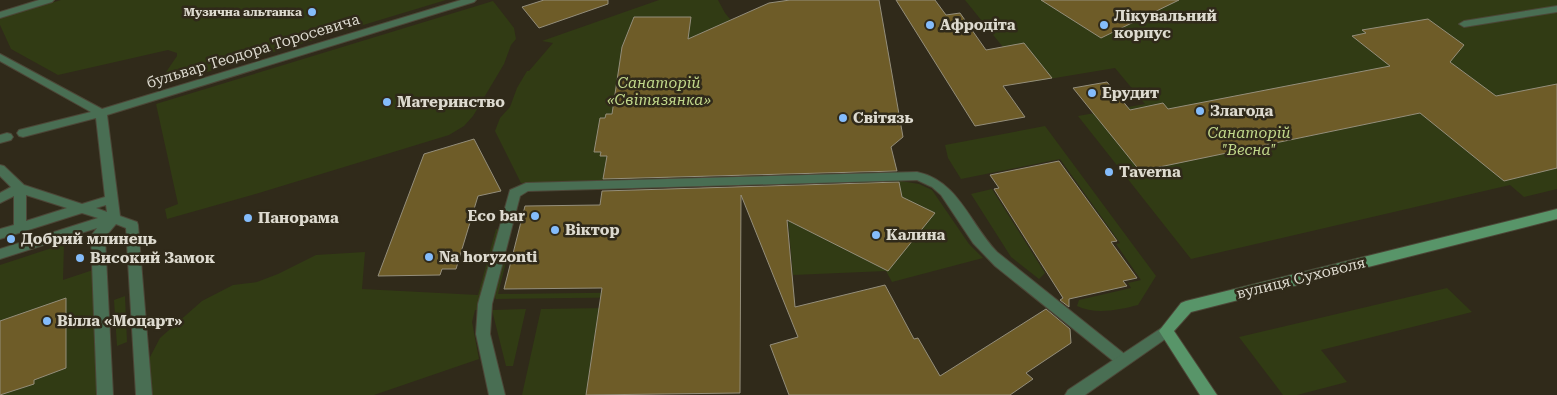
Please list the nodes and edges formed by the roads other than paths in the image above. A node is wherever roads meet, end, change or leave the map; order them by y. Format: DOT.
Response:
graph roads {
  1 [pos="49,0"];
  2 [pos="472,0"];
  3 [pos="1557,9"];
  4 [pos="0,15"];
  5 [pos="1464,24"];
  6 [pos="0,60"];
  7 [pos="101,113"];
  8 [pos="23,133"];
  9 [pos="0,170"];
  10 [pos="20,188"];
  11 [pos="0,198"];
  12 [pos="112,199"];
  13 [pos="83,208"];
  14 [pos="1557,214"];
  15 [pos="114,218"];
  16 [pos="20,227"];
  17 [pos="0,234"];
  18 [pos="0,254"];
  19 [pos="1166,331"];
  20 [pos="1122,360"];
  21 [pos="105,395"];
  22 [pos="144,395"];
  23 [pos="497,395"];
  24 [pos="1073,395"];
  25 [pos="1208,395"];
  1 -- 4 [label="street"];
  2 -- 7 [label="street, бульвар Теодора Торосевича"];
  3 -- 5 [label="street"];
  6 -- 7 [label="street"];
  7 -- 8 [label="street, бульвар Теодора Торосевича"];
  7 -- 12 [label="street"];
  9 -- 10 [label="street"];
  10 -- 11 [label="street"];
  10 -- 13 [label="street"];
  10 -- 16 [label="street"];
  12 -- 13 [label="street"];
  12 -- 15 [label="street"];
  13 -- 15 [label="street"];
  13 -- 16 [label="street"];
  14 -- 19 [label="street, вулиця Суховоля"];
  15 -- 18 [label="street"];
  15 -- 21 [label="street"];
  15 -- 22 [label="street"];
  16 -- 17 [label="street"];
  19 -- 20 [label="street, вулиця Суховоля"];
  19 -- 25 [label="street"];
  20 -- 23 [label="street"];
  20 -- 24 [label="street, вулиця Суховоля"];
}
